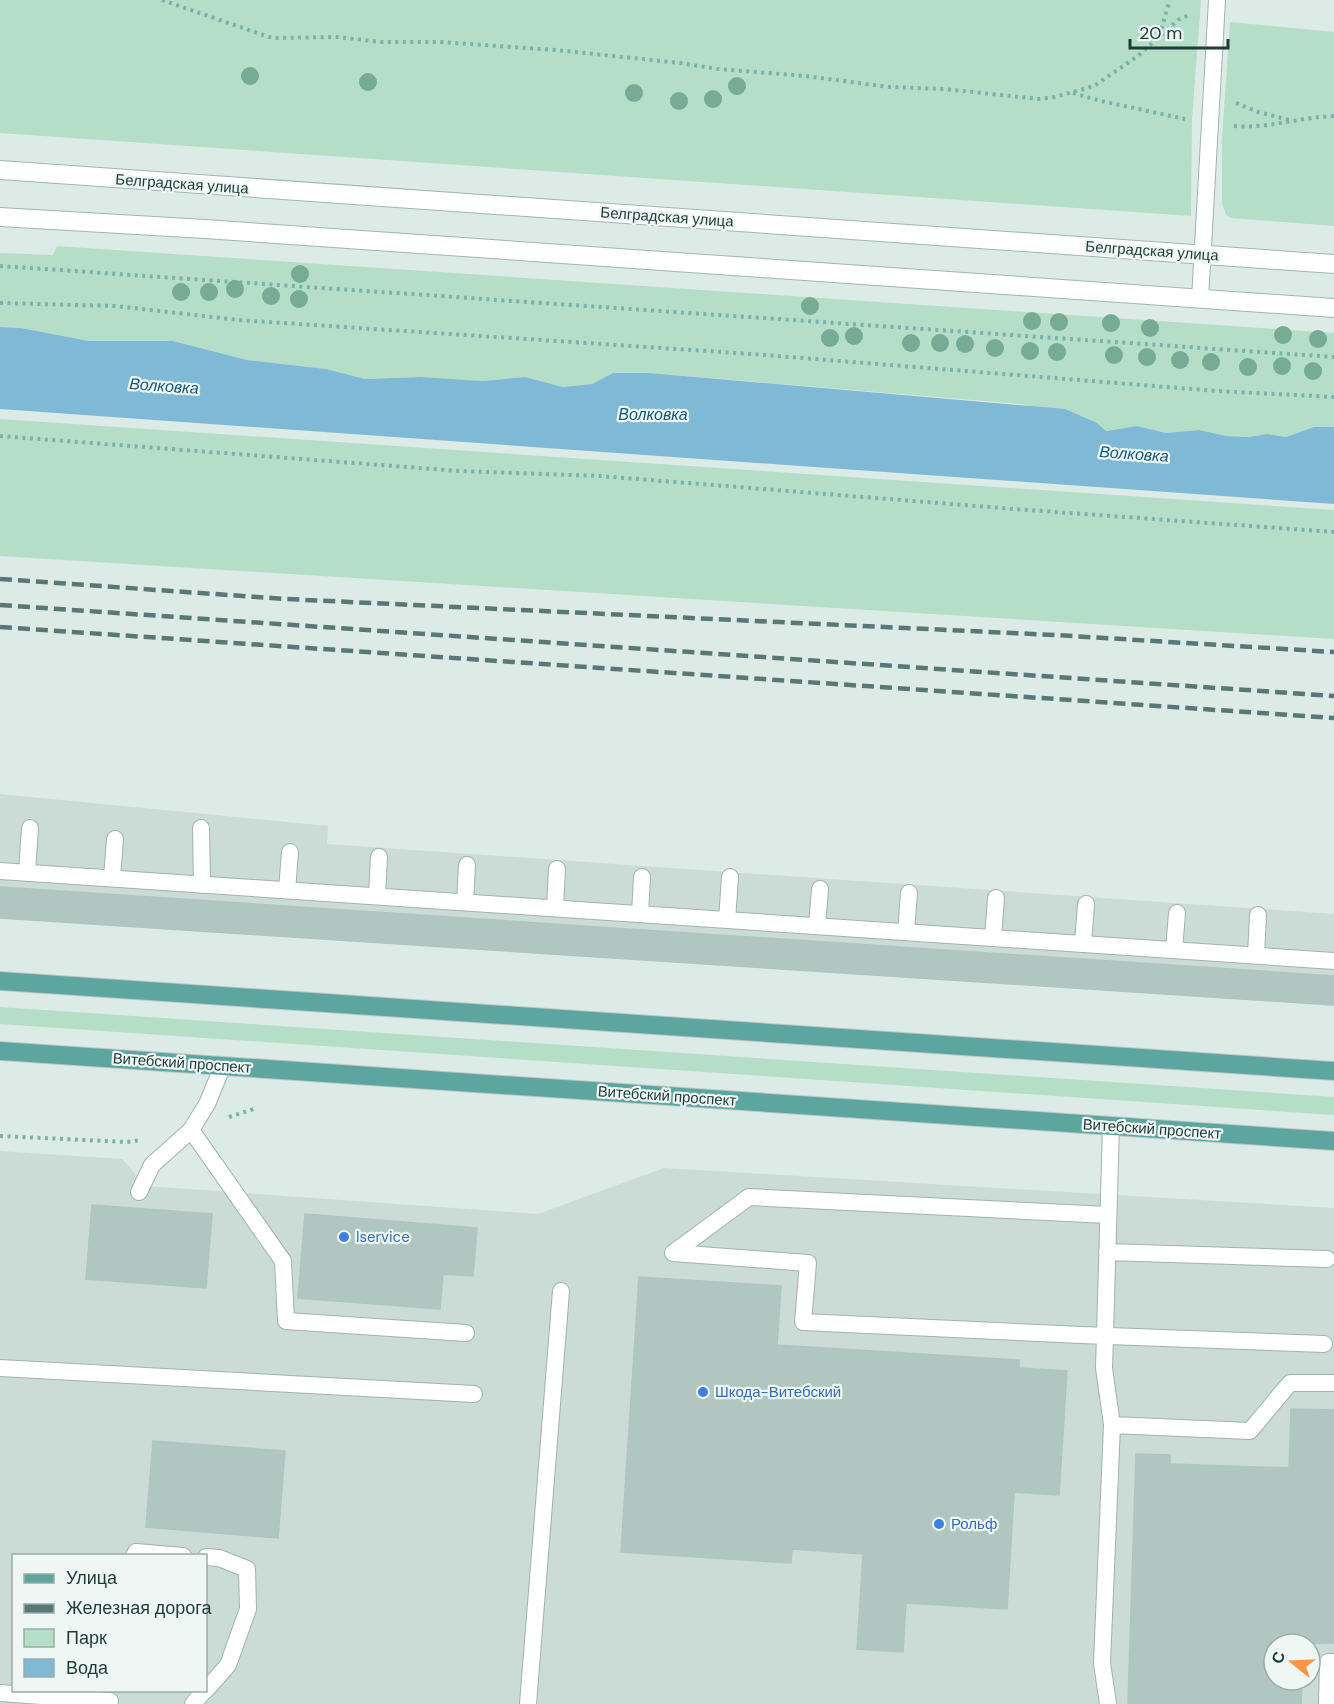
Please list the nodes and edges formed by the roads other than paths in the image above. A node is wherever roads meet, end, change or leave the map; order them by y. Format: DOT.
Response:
graph roads {
  1 [pos="1217,2"];
  2 [pos="0,170"];
  3 [pos="0,217"];
  4 [pos="1203,254"];
  5 [pos="1334,264"];
  6 [pos="1200,299"];
  7 [pos="1334,308"];
  8 [pos="30,828"];
  9 [pos="201,828"];
  10 [pos="115,839"];
  11 [pos="290,852"];
  12 [pos="379,857"];
  13 [pos="467,865"];
  14 [pos="557,868"];
  15 [pos="0,871"];
  16 [pos="27,873"];
  17 [pos="642,877"];
  18 [pos="730,877"];
  19 [pos="112,879"];
  20 [pos="202,885"];
  21 [pos="820,889"];
  22 [pos="287,890"];
  23 [pos="909,893"];
  24 [pos="377,896"];
  25 [pos="996,898"];
  26 [pos="465,902"];
  27 [pos="1086,904"];
  28 [pos="555,908"];
  29 [pos="1177,913"];
  30 [pos="639,914"];
  31 [pos="1258,915"];
  32 [pos="727,920"];
  33 [pos="817,926"];
  34 [pos="906,932"];
  35 [pos="993,938"];
  36 [pos="1083,944"];
  37 [pos="1174,950"];
  38 [pos="1256,956"];
  39 [pos="1334,961"];
  40 [pos="0,981"];
  41 [pos="0,1051"];
  42 [pos="223,1065"];
  43 [pos="1334,1071"];
  44 [pos="1111,1126"];
  45 [pos="191,1130"];
  46 [pos="1334,1141"];
  47 [pos="139,1192"];
  48 [pos="1108,1215"];
  49 [pos="1107,1252"];
  50 [pos="1327,1259"];
  51 [pos="561,1291"];
  52 [pos="466,1333"];
  53 [pos="1105,1336"];
  54 [pos="1324,1344"];
  55 [pos="0,1368"];
  56 [pos="1334,1383"];
  57 [pos="474,1394"];
  58 [pos="1112,1425"];
  59 [pos="135,1554"];
  60 [pos="160,1554"];
  61 [pos="207,1557"];
  62 [pos="1334,1662"];
  63 [pos="207,1688"];
  64 [pos="203,1692"];
  65 [pos="0,1693"];
  66 [pos="110,1698"];
  67 [pos="193,1704"];
  68 [pos="528,1704"];
  69 [pos="1108,1704"];
  70 [pos="1327,1704"];
  1 -- 4 [label="lane"];
  2 -- 4 [label="street, Белградская улица"];
  3 -- 6 [label="street"];
  4 -- 5 [label="street, Белградская улица"];
  4 -- 6 [label="lane"];
  6 -- 7 [label="street"];
  8 -- 16 [label="lane"];
  9 -- 20 [label="lane"];
  10 -- 19 [label="lane"];
  11 -- 22 [label="lane"];
  12 -- 24 [label="lane"];
  13 -- 26 [label="lane"];
  14 -- 28 [label="lane"];
  15 -- 16 [label="lane"];
  16 -- 19 [label="lane"];
  17 -- 30 [label="lane"];
  18 -- 32 [label="lane"];
  19 -- 20 [label="lane"];
  20 -- 22 [label="lane"];
  21 -- 33 [label="lane"];
  22 -- 24 [label="lane"];
  23 -- 34 [label="lane"];
  24 -- 26 [label="lane"];
  25 -- 35 [label="lane"];
  26 -- 28 [label="lane"];
  27 -- 36 [label="lane"];
  28 -- 30 [label="lane"];
  29 -- 37 [label="lane"];
  30 -- 32 [label="lane"];
  31 -- 38 [label="lane"];
  32 -- 33 [label="lane"];
  33 -- 34 [label="lane"];
  34 -- 35 [label="lane"];
  35 -- 36 [label="lane"];
  36 -- 37 [label="lane"];
  37 -- 38 [label="lane"];
  38 -- 39 [label="lane"];
  40 -- 43 [label="main road"];
  41 -- 42 [label="main road, Витебский проспект"];
  42 -- 44 [label="main road, Витебский проспект"];
  42 -- 45 [label="lane"];
  44 -- 46 [label="main road, Витебский проспект"];
  44 -- 48 [label="lane"];
  45 -- 47 [label="lane"];
  45 -- 52 [label="lane"];
  48 -- 49 [label="lane"];
  48 -- 53 [label="lane"];
  49 -- 50 [label="lane"];
  49 -- 53 [label="lane"];
  51 -- 68 [label="lane"];
  53 -- 54 [label="lane"];
  53 -- 58 [label="lane"];
  55 -- 57 [label="lane"];
  56 -- 58 [label="lane"];
  58 -- 69 [label="lane"];
  59 -- 60 [label="lane"];
  61 -- 63 [label="lane"];
  62 -- 70 [label="lane"];
  64 -- 67 [label="lane"];
  65 -- 66 [label="lane"];
}
